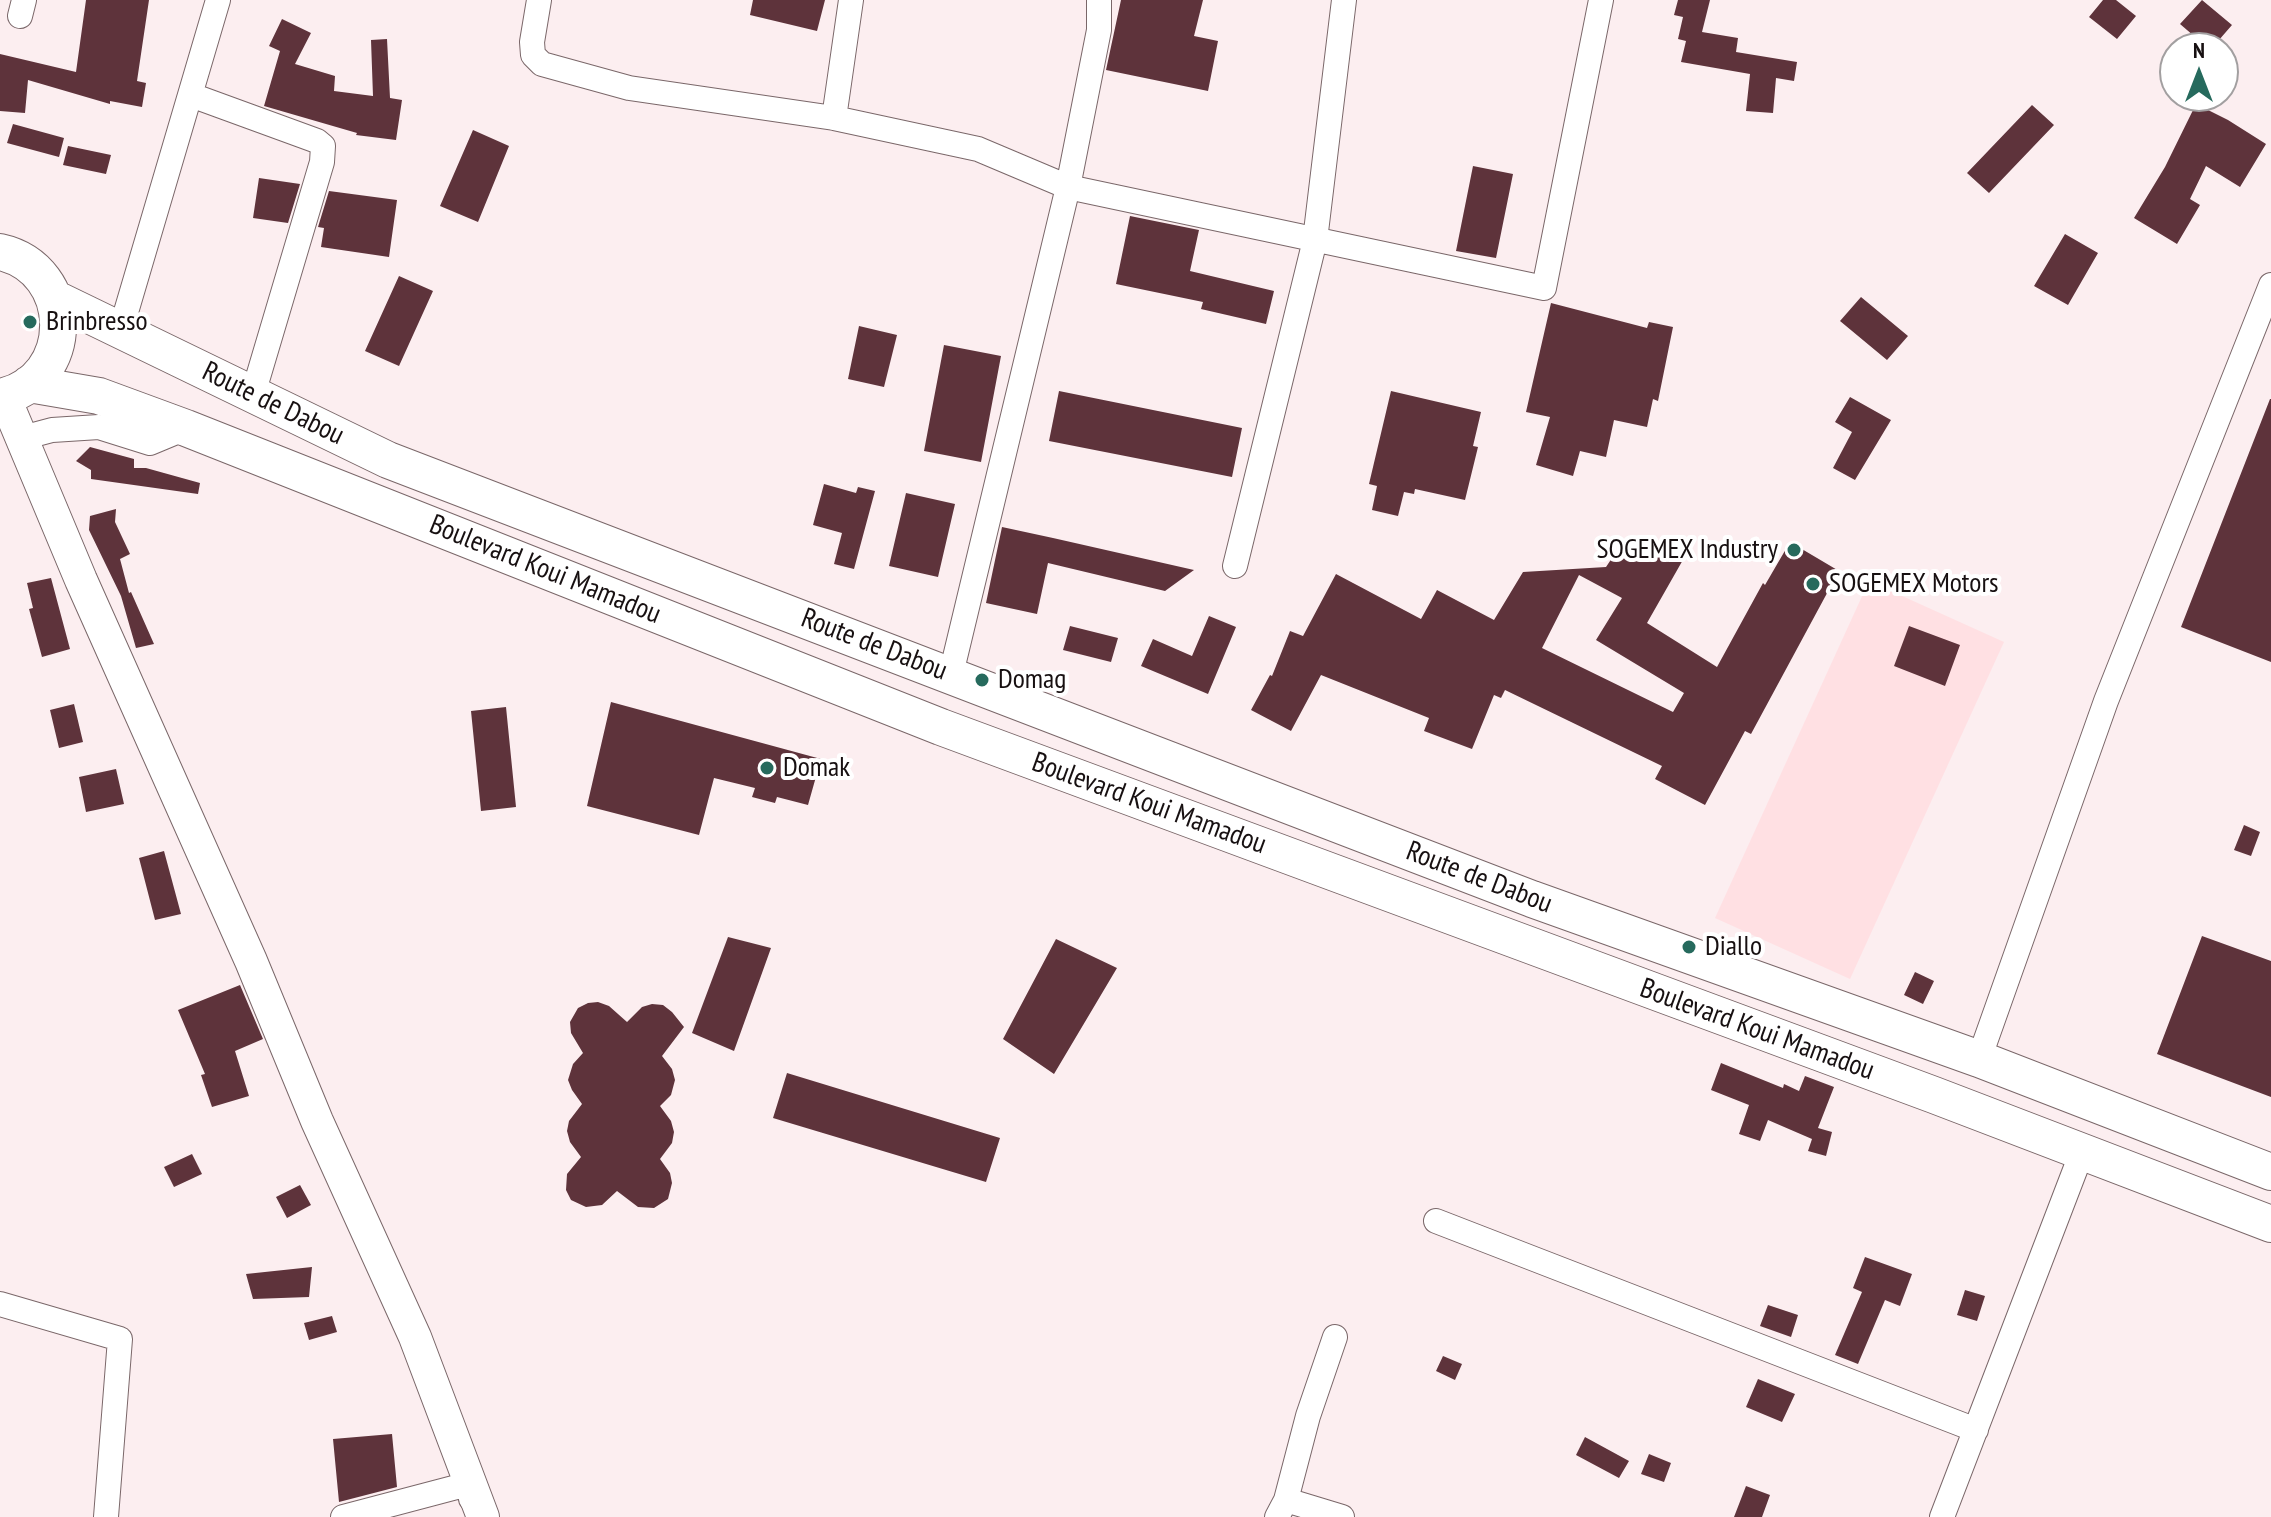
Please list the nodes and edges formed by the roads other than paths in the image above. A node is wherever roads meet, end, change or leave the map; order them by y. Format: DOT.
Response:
graph roads {
  1 [pos="218,0"];
  2 [pos="539,0"];
  3 [pos="851,0"];
  4 [pos="1099,0"];
  5 [pos="1344,0"];
  6 [pos="1601,0"];
  7 [pos="191,95"];
  8 [pos="834,118"];
  9 [pos="1068,187"];
  10 [pos="1315,240"];
  11 [pos="0,252"];
  12 [pos="2271,285"];
  13 [pos="54,298"];
  14 [pos="121,329"];
  15 [pos="11,392"];
  16 [pos="253,394"];
  17 [pos="186,428"];
  18 [pos="22,438"];
  19 [pos="1235,566"];
  20 [pos="951,674"];
  21 [pos="1979,1059"];
  22 [pos="2082,1152"];
  23 [pos="2271,1172"];
  24 [pos="1436,1221"];
  25 [pos="2271,1224"];
  26 [pos="0,1304"];
  27 [pos="1335,1337"];
  28 [pos="1976,1430"];
  29 [pos="472,1483"];
  30 [pos="1282,1508"];
  31 [pos="106,1517"];
  32 [pos="343,1517"];
  33 [pos="471,1517"];
  34 [pos="483,1517"];
  35 [pos="1342,1517"];
  36 [pos="1942,1517"];
  1 -- 7 [label="street"];
  2 -- 8 [label="street"];
  3 -- 8 [label="street"];
  4 -- 9 [label="street"];
  5 -- 10 [label="street"];
  6 -- 10 [label="street"];
  7 -- 14 [label="street"];
  7 -- 16 [label="street"];
  8 -- 9 [label="street"];
  9 -- 10 [label="street"];
  9 -- 20 [label="street"];
  10 -- 19 [label="street"];
  11 -- 13 [label="main road"];
  12 -- 21 [label="street"];
  13 -- 14 [label="main road, Route de Dabou"];
  13 -- 15 [label="main road"];
  14 -- 16 [label="main road, Route de Dabou"];
  15 -- 17 [label="main road, Boulevard Koui Mamadou"];
  15 -- 18 [label="street"];
  16 -- 20 [label="main road, Route de Dabou"];
  17 -- 18 [label="street"];
  17 -- 22 [label="main road, Boulevard Koui Mamadou"];
  18 -- 29 [label="street"];
  20 -- 21 [label="main road, Route de Dabou"];
  21 -- 23 [label="main road"];
  22 -- 25 [label="main road, Boulevard Koui Mamadou"];
  22 -- 28 [label="street"];
  24 -- 28 [label="street"];
  26 -- 31 [label="street"];
  27 -- 30 [label="street"];
  28 -- 36 [label="street"];
  29 -- 32 [label="street"];
  29 -- 33 [label="street"];
  29 -- 34 [label="street"];
  30 -- 35 [label="street"];
}
